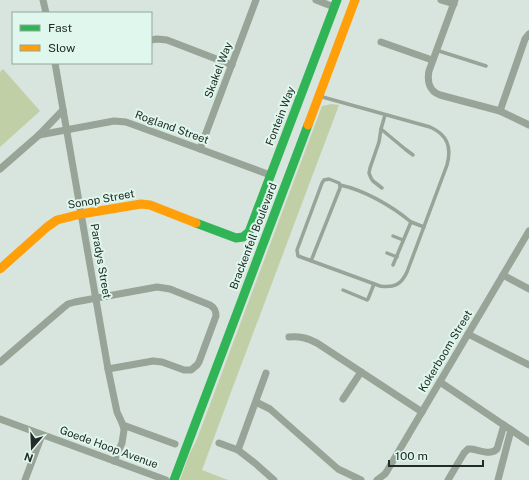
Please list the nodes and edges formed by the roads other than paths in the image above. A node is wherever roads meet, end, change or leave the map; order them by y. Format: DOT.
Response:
graph roads {
  1 [pos="44,0"];
  2 [pos="256,0"];
  3 [pos="316,0"];
  4 [pos="355,0"];
  5 [pos="441,0"];
  6 [pos="455,2"];
  7 [pos="335,3"];
  8 [pos="46,12"];
  9 [pos="529,34"];
  10 [pos="152,40"];
  11 [pos="381,42"];
  12 [pos="436,50"];
  13 [pos="432,60"];
  14 [pos="55,64"];
  15 [pos="232,65"];
  16 [pos="486,66"];
  17 [pos="318,96"];
  18 [pos="63,110"];
  19 [pos="500,111"];
  20 [pos="385,115"];
  21 [pos="529,125"];
  22 [pos="381,129"];
  23 [pos="66,130"];
  24 [pos="38,135"];
  25 [pos="200,148"];
  26 [pos="413,155"];
  27 [pos="0,169"];
  28 [pos="270,175"];
  29 [pos="340,185"];
  30 [pos="382,188"];
  31 [pos="81,214"];
  32 [pos="411,222"];
  33 [pos="424,226"];
  34 [pos="529,231"];
  35 [pos="393,236"];
  36 [pos="242,238"];
  37 [pos="403,240"];
  38 [pos="387,253"];
  39 [pos="397,257"];
  40 [pos="311,261"];
  41 [pos="393,265"];
  42 [pos="0,269"];
  43 [pos="503,275"];
  44 [pos="374,284"];
  45 [pos="529,289"];
  46 [pos="343,290"];
  47 [pos="97,299"];
  48 [pos="468,334"];
  49 [pos="289,337"];
  50 [pos="0,362"];
  51 [pos="529,365"];
  52 [pos="108,369"];
  53 [pos="361,372"];
  54 [pos="266,373"];
  55 [pos="440,382"];
  56 [pos="343,399"];
  57 [pos="256,402"];
  58 [pos="422,412"];
  59 [pos="0,419"];
  60 [pos="123,425"];
  61 [pos="504,425"];
  62 [pos="511,430"];
  63 [pos="42,434"];
  64 [pos="529,442"];
  65 [pos="175,444"];
  66 [pos="219,444"];
  67 [pos="238,450"];
  68 [pos="114,461"];
  69 [pos="25,480"];
  70 [pos="166,480"];
  71 [pos="174,480"];
  72 [pos="274,480"];
  73 [pos="361,480"];
  74 [pos="377,480"];
  75 [pos="448,480"];
  76 [pos="498,480"];
  1 -- 8 [label="street"];
  2 -- 15 [label="street, Skakel Way"];
  3 -- 7 [label="street"];
  4 -- 17 [label="street, Brackenfell Boulevard"];
  5 -- 6 [label="street"];
  6 -- 12 [label="street"];
  7 -- 28 [label="street, Fontein Way"];
  9 -- 19 [label="street"];
  10 -- 15 [label="street"];
  11 -- 13 [label="street"];
  12 -- 13 [label="street"];
  12 -- 16 [label="lane"];
  13 -- 19 [label="street"];
  14 -- 18 [label="street, Paradys Street"];
  15 -- 25 [label="street, Skakel Way"];
  17 -- 20 [label="lane"];
  17 -- 71 [label="street, Brackenfell Boulevard"];
  18 -- 23 [label="street, Paradys Street"];
  18 -- 24 [label="street"];
  19 -- 21 [label="street"];
  20 -- 22 [label="lane"];
  20 -- 33 [label="lane"];
  22 -- 26 [label="lane"];
  22 -- 30 [label="lane"];
  23 -- 24 [label="street, Rogland Street"];
  23 -- 25 [label="street, Rogland Street"];
  23 -- 31 [label="street, Paradys Street"];
  24 -- 27 [label="street"];
  25 -- 28 [label="street, Rogland Street"];
  28 -- 36 [label="street, Fontein Way"];
  29 -- 32 [label="lane"];
  29 -- 40 [label="lane"];
  29 -- 40 [label="lane"];
  31 -- 36 [label="street, Sonop Street"];
  31 -- 42 [label="street, Sonop Street"];
  31 -- 47 [label="street, Paradys Street"];
  32 -- 33 [label="lane"];
  32 -- 37 [label="lane"];
  33 -- 44 [label="lane"];
  34 -- 43 [label="street, Kokerboom Street"];
  35 -- 37 [label="lane"];
  37 -- 39 [label="lane"];
  38 -- 39 [label="lane"];
  39 -- 41 [label="lane"];
  40 -- 44 [label="lane"];
  43 -- 45 [label="street"];
  43 -- 48 [label="street, Kokerboom Street"];
  44 -- 46 [label="lane"];
  47 -- 50 [label="street"];
  47 -- 52 [label="street, Paradys Street"];
  47 -- 52 [label="street"];
  48 -- 51 [label="street"];
  48 -- 55 [label="street, Kokerboom Street"];
  49 -- 53 [label="street"];
  52 -- 60 [label="street, Paradys Street"];
  53 -- 56 [label="street"];
  53 -- 58 [label="street"];
  54 -- 57 [label="street"];
  55 -- 58 [label="street, Kokerboom Street"];
  55 -- 61 [label="street"];
  57 -- 67 [label="street"];
  57 -- 73 [label="street"];
  58 -- 74 [label="street, Kokerboom Street"];
  59 -- 63 [label="street, Goede Hoop Avenue"];
  60 -- 65 [label="street"];
  60 -- 68 [label="street, Paradys Street"];
  61 -- 62 [label="street"];
  61 -- 75 [label="street"];
  62 -- 64 [label="street"];
  62 -- 76 [label="street"];
  63 -- 68 [label="street, Goede Hoop Avenue"];
  63 -- 69 [label="street"];
  66 -- 67 [label="street"];
  67 -- 72 [label="street"];
  68 -- 70 [label="street, Goede Hoop Avenue"];
}
